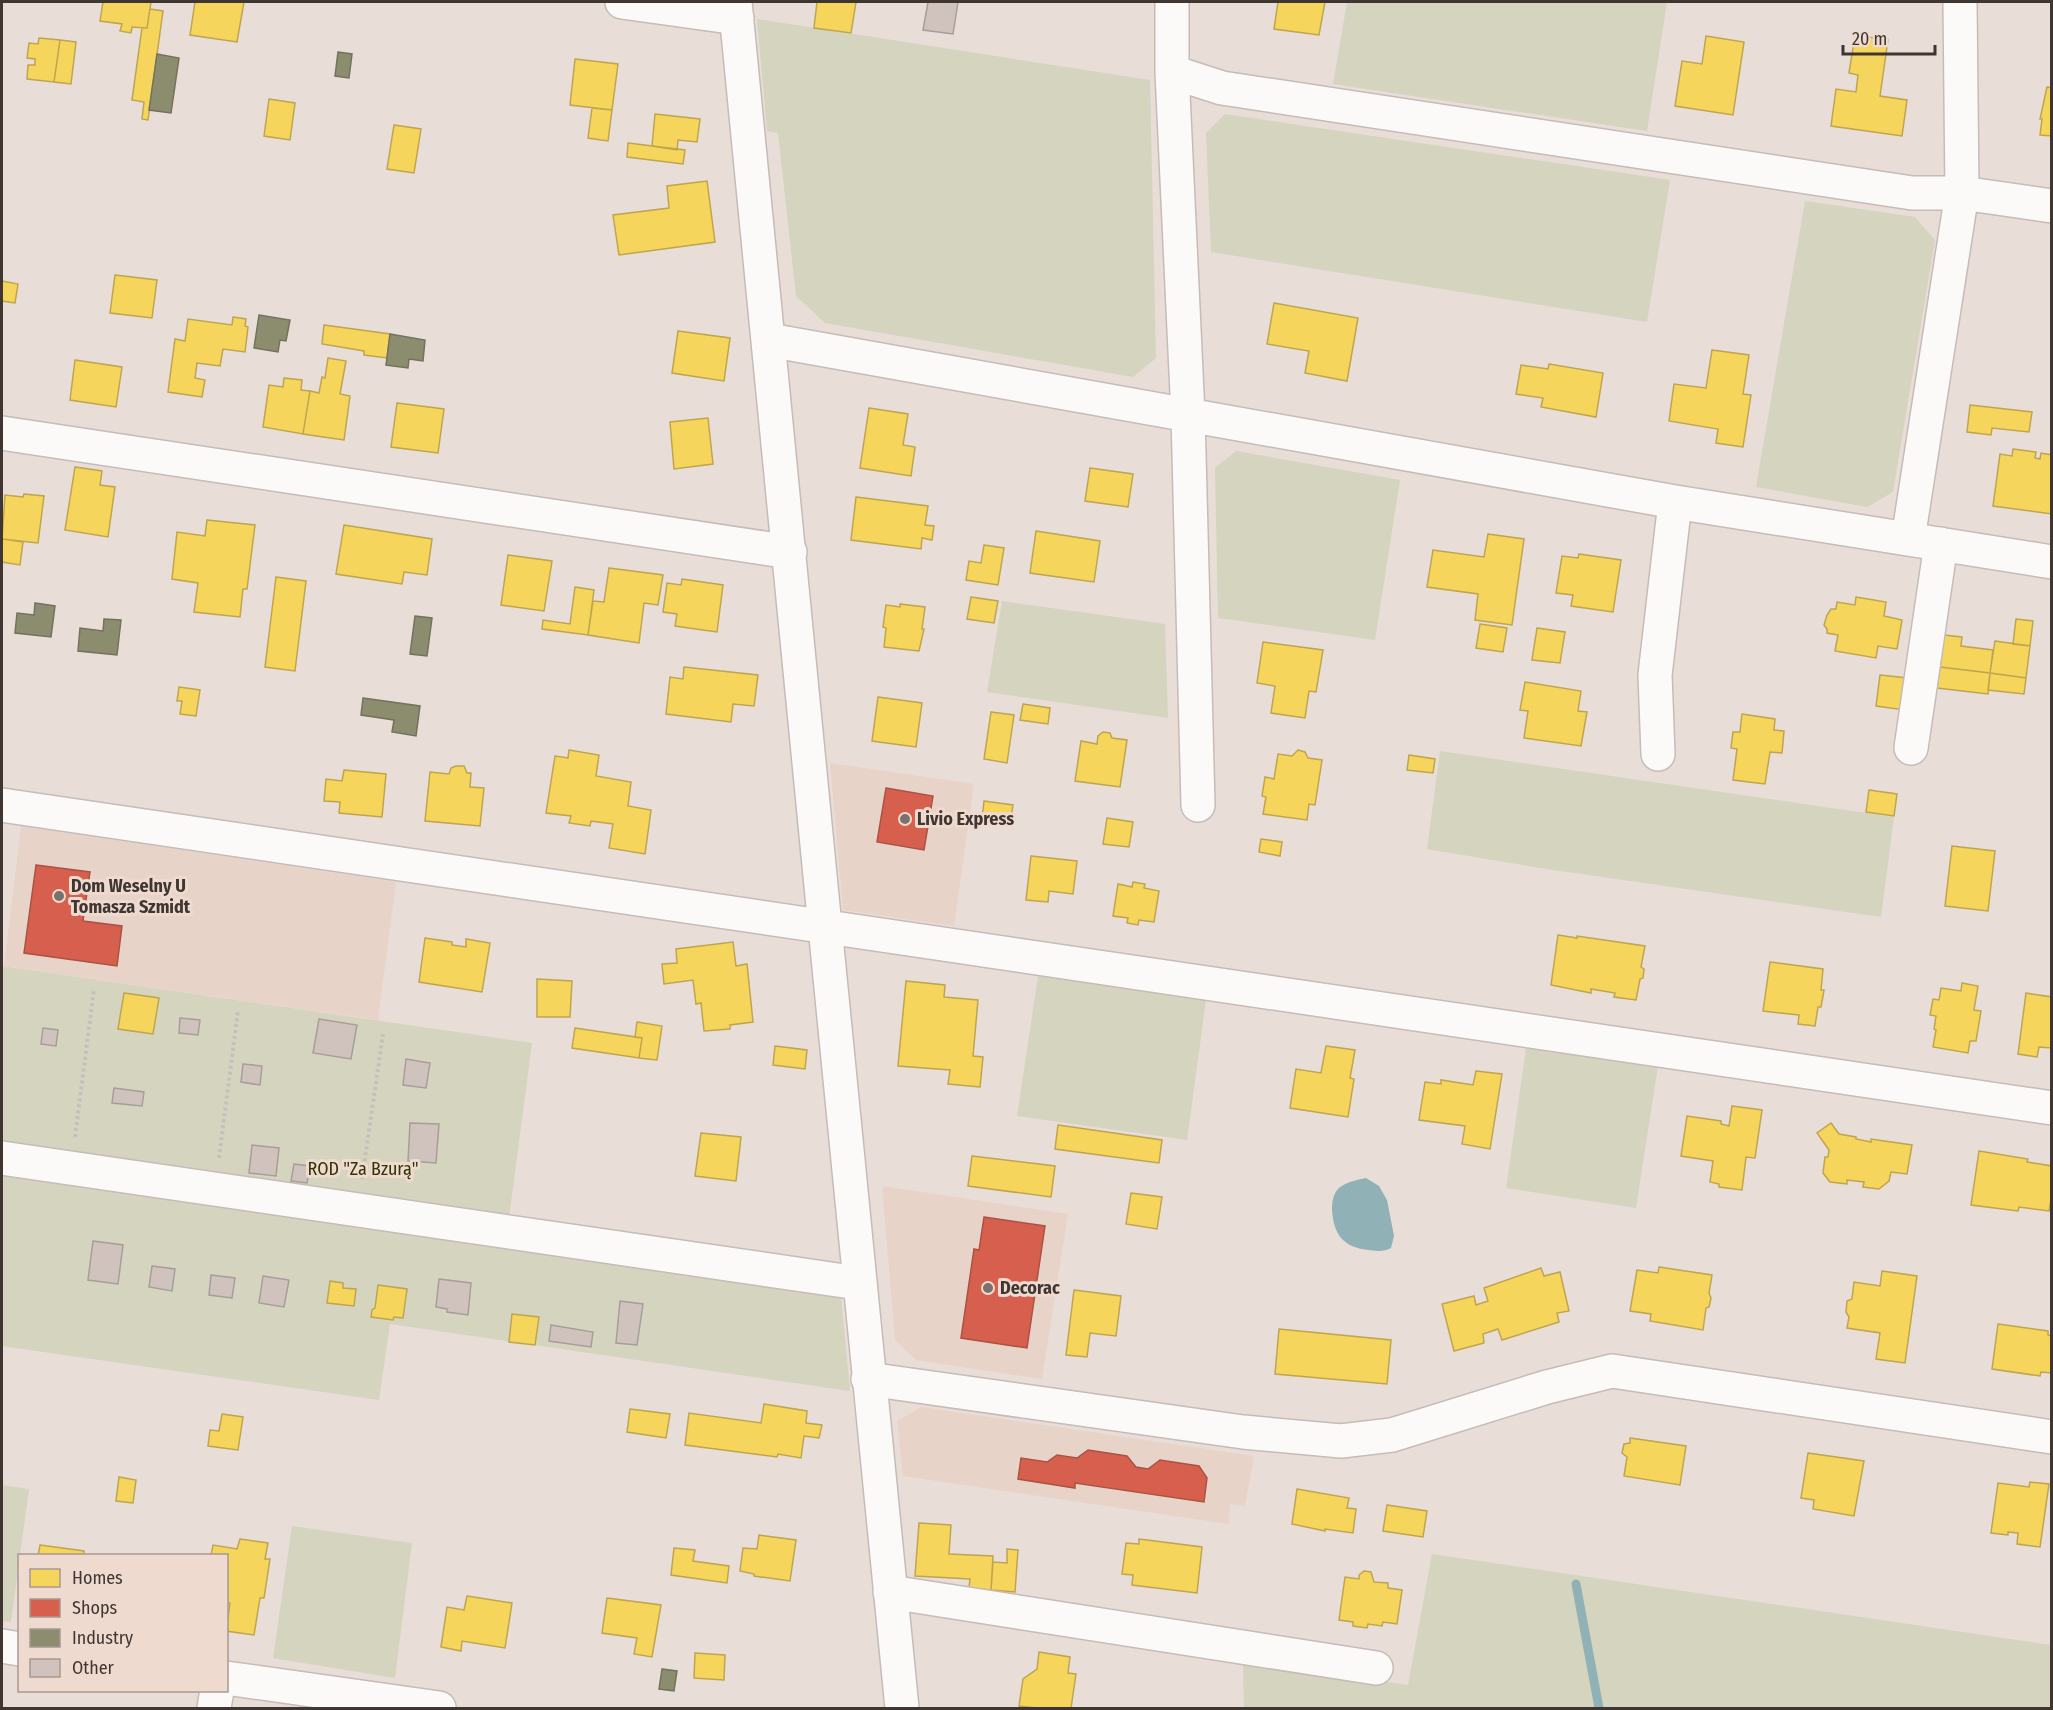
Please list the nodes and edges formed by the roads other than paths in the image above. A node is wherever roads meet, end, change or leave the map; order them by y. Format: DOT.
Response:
graph roads {
  1 [pos="622,2"];
  2 [pos="1172,2"];
  3 [pos="1960,2"];
  4 [pos="736,10"];
  5 [pos="1172,72"];
  6 [pos="1962,193"];
  7 [pos="2052,206"];
  8 [pos="769,340"];
  9 [pos="1188,416"];
  10 [pos="2,433"];
  11 [pos="1675,502"];
  12 [pos="1908,539"];
  13 [pos="1941,544"];
  14 [pos="790,552"];
  15 [pos="2052,562"];
  16 [pos="1911,748"];
  17 [pos="1658,754"];
  18 [pos="2,805"];
  19 [pos="1198,806"];
  20 [pos="826,928"];
  21 [pos="2052,1108"];
  22 [pos="2,1158"];
  23 [pos="858,1283"];
  24 [pos="868,1379"];
  25 [pos="2052,1437"];
  26 [pos="890,1592"];
  27 [pos="2,1646"];
  28 [pos="18,1649"];
  29 [pos="1377,1668"];
  30 [pos="228,1678"];
  31 [pos="217,1692"];
  32 [pos="214,1708"];
  33 [pos="439,1708"];
  34 [pos="902,1708"];
  1 -- 4 [label="street"];
  2 -- 5 [label="street"];
  3 -- 6 [label="street"];
  4 -- 8 [label="street"];
  5 -- 6 [label="street"];
  5 -- 9 [label="street"];
  6 -- 7 [label="street"];
  6 -- 12 [label="street"];
  8 -- 9 [label="street"];
  8 -- 14 [label="street"];
  9 -- 11 [label="street"];
  9 -- 19 [label="street"];
  10 -- 14 [label="street"];
  11 -- 12 [label="street"];
  11 -- 17 [label="street"];
  12 -- 13 [label="street"];
  13 -- 15 [label="street"];
  13 -- 16 [label="street"];
  14 -- 20 [label="street"];
  18 -- 20 [label="street"];
  20 -- 21 [label="street"];
  20 -- 23 [label="street"];
  22 -- 23 [label="street"];
  23 -- 24 [label="street"];
  24 -- 25 [label="street"];
  24 -- 26 [label="street"];
  26 -- 29 [label="street"];
  26 -- 34 [label="street"];
  27 -- 28 [label="street"];
  30 -- 33 [label="street"];
  31 -- 32 [label="street"];
}
